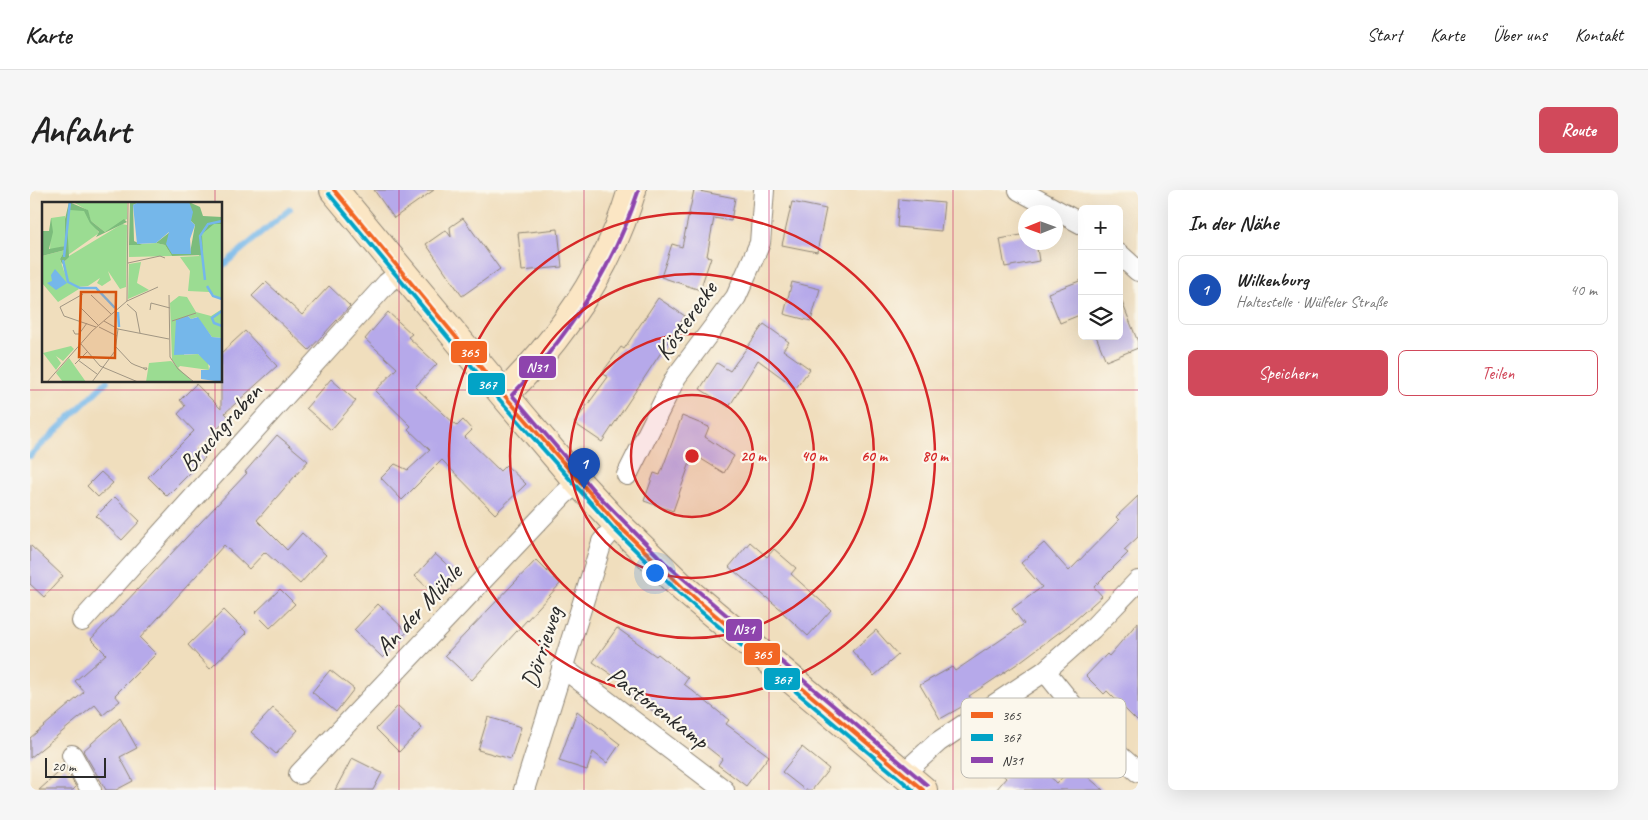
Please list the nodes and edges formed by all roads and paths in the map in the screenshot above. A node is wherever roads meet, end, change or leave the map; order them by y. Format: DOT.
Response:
graph roads {
  1 [pos="334,190"];
  2 [pos="632,190"];
  3 [pos="764,190"];
  4 [pos="1019,190"];
  5 [pos="1078,222"];
  6 [pos="1123,258"];
  7 [pos="1138,271"];
  8 [pos="401,272"];
  9 [pos="504,395"];
  10 [pos="627,475"];
  11 [pos="578,482"];
  12 [pos="617,524"];
  13 [pos="1138,581"];
  14 [pos="82,621"];
  15 [pos="562,667"];
  16 [pos="1045,671"];
  17 [pos="1004,698"];
  18 [pos="1067,698"];
  19 [pos="961,727"];
  20 [pos="72,755"];
  21 [pos="1126,762"];
  22 [pos="1138,772"];
  23 [pos="298,774"];
  24 [pos="913,782"];
  25 [pos="91,790"];
  26 [pos="524,790"];
  27 [pos="724,790"];
  1 -- 8 [label="main road"];
  2 -- 9 [label="main road"];
  3 -- 10 [label="street, Kösterecke"];
  4 -- 5 [label="street"];
  6 -- 7 [label="street"];
  8 -- 9 [label="main road"];
  8 -- 14 [label="street, Bruchgraben"];
  9 -- 11 [label="main road"];
  11 -- 12 [label="main road"];
  11 -- 23 [label="street, An der Mühle"];
  12 -- 15 [label="street, Dörrieweg"];
  12 -- 24 [label="main road"];
  13 -- 16 [label="street"];
  15 -- 26 [label="street, Dörrieweg"];
  15 -- 27 [label="street, Pastorenkamp"];
  16 -- 17 [label="street"];
  16 -- 18 [label="street"];
  19 -- 24 [label="street"];
  20 -- 25 [label="street"];
  21 -- 22 [label="street"];
}
